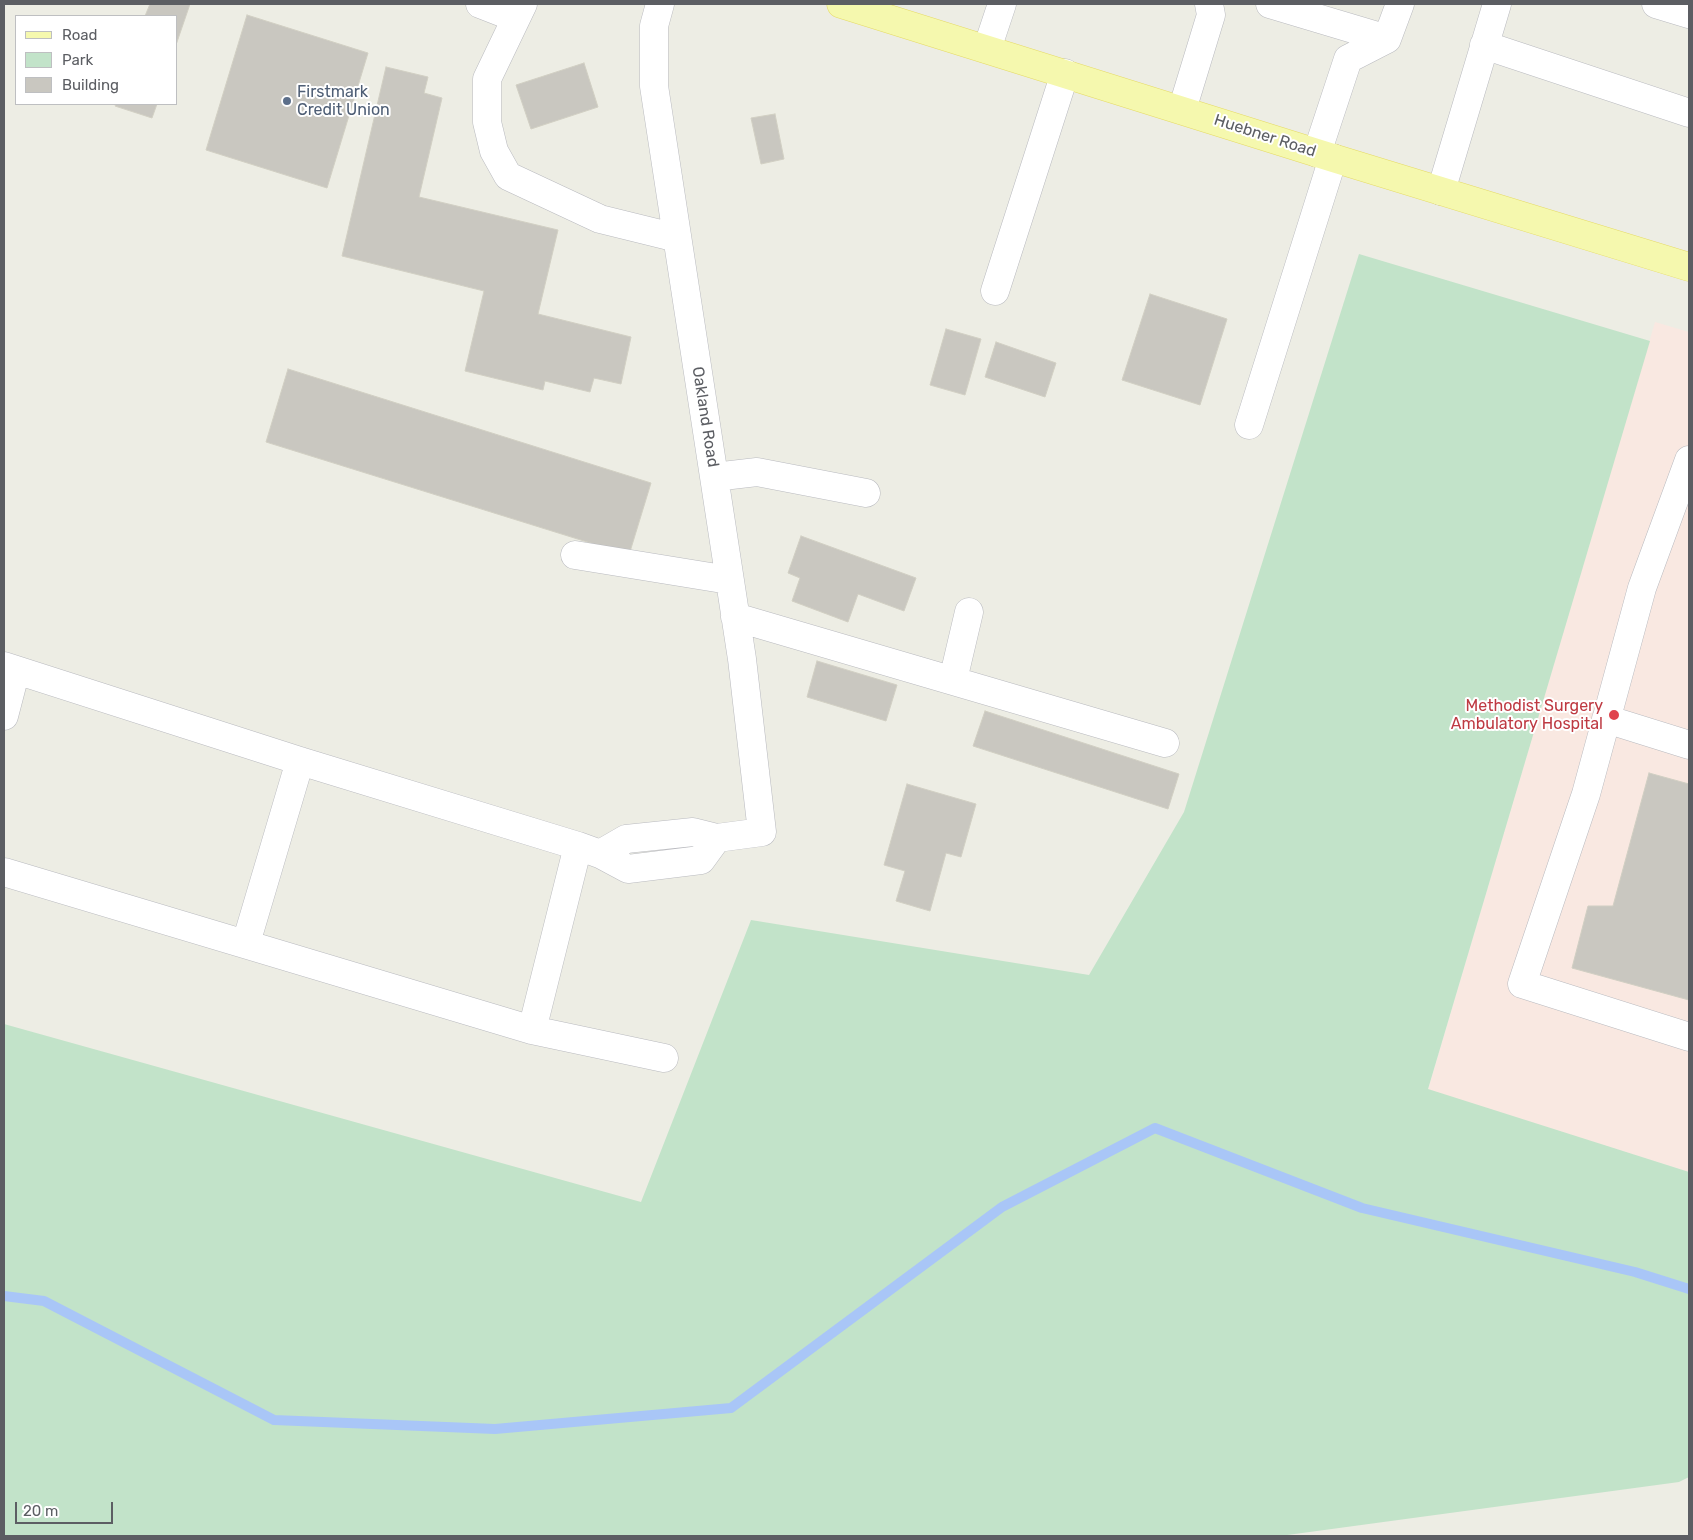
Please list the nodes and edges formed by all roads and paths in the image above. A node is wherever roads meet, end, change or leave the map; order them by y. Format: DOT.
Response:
graph roads {
  1 [pos="480,4"];
  2 [pos="660,4"];
  3 [pos="840,4"];
  4 [pos="1002,4"];
  5 [pos="1208,4"];
  6 [pos="1270,4"];
  7 [pos="1400,4"];
  8 [pos="1497,4"];
  9 [pos="1656,4"];
  10 [pos="519,11"];
  11 [pos="1689,14"];
  12 [pos="1387,39"];
  13 [pos="1484,45"];
  14 [pos="987,49"];
  15 [pos="1065,73"];
  16 [pos="1182,110"];
  17 [pos="1689,112"];
  18 [pos="1325,155"];
  19 [pos="1441,191"];
  20 [pos="678,238"];
  21 [pos="1689,267"];
  22 [pos="995,291"];
  23 [pos="1249,426"];
  24 [pos="1689,460"];
  25 [pos="714,477"];
  26 [pos="866,493"];
  27 [pos="575,555"];
  28 [pos="729,580"];
  29 [pos="969,612"];
  30 [pos="735,617"];
  31 [pos="10,668"];
  32 [pos="953,680"];
  33 [pos="4,716"];
  34 [pos="1606,719"];
  35 [pos="1166,743"];
  36 [pos="1689,745"];
  37 [pos="300,761"];
  38 [pos="589,850"];
  39 [pos="4,872"];
  40 [pos="246,944"];
  41 [pos="532,1030"];
  42 [pos="1689,1037"];
  43 [pos="664,1058"];
  1 -- 10 [label="street"];
  2 -- 20 [label="street, Oakland Road"];
  3 -- 14 [label="main road, Huebner Road"];
  4 -- 14 [label="street"];
  5 -- 16 [label="street"];
  6 -- 12 [label="street"];
  7 -- 12 [label="street"];
  8 -- 13 [label="street"];
  9 -- 11 [label="street"];
  10 -- 20 [label="street"];
  12 -- 18 [label="street"];
  13 -- 17 [label="street"];
  13 -- 19 [label="street"];
  14 -- 15 [label="main road, Huebner Road"];
  15 -- 16 [label="main road, Huebner Road"];
  15 -- 22 [label="street"];
  16 -- 18 [label="main road, Huebner Road"];
  18 -- 19 [label="main road, Huebner Road"];
  18 -- 23 [label="street"];
  19 -- 21 [label="main road, Huebner Road"];
  20 -- 25 [label="street, Oakland Road"];
  24 -- 34 [label="street"];
  25 -- 26 [label="street"];
  25 -- 28 [label="street, Oakland Road"];
  27 -- 28 [label="street"];
  28 -- 30 [label="street, Oakland Road"];
  29 -- 32 [label="street"];
  30 -- 32 [label="street"];
  30 -- 38 [label="street, Oakland Road"];
  31 -- 33 [label="street"];
  31 -- 37 [label="street"];
  32 -- 35 [label="street"];
  34 -- 36 [label="street"];
  34 -- 42 [label="street"];
  37 -- 38 [label="street"];
  37 -- 40 [label="street"];
  38 -- 41 [label="street"];
  39 -- 40 [label="street"];
  40 -- 41 [label="street"];
  41 -- 43 [label="street"];
}
